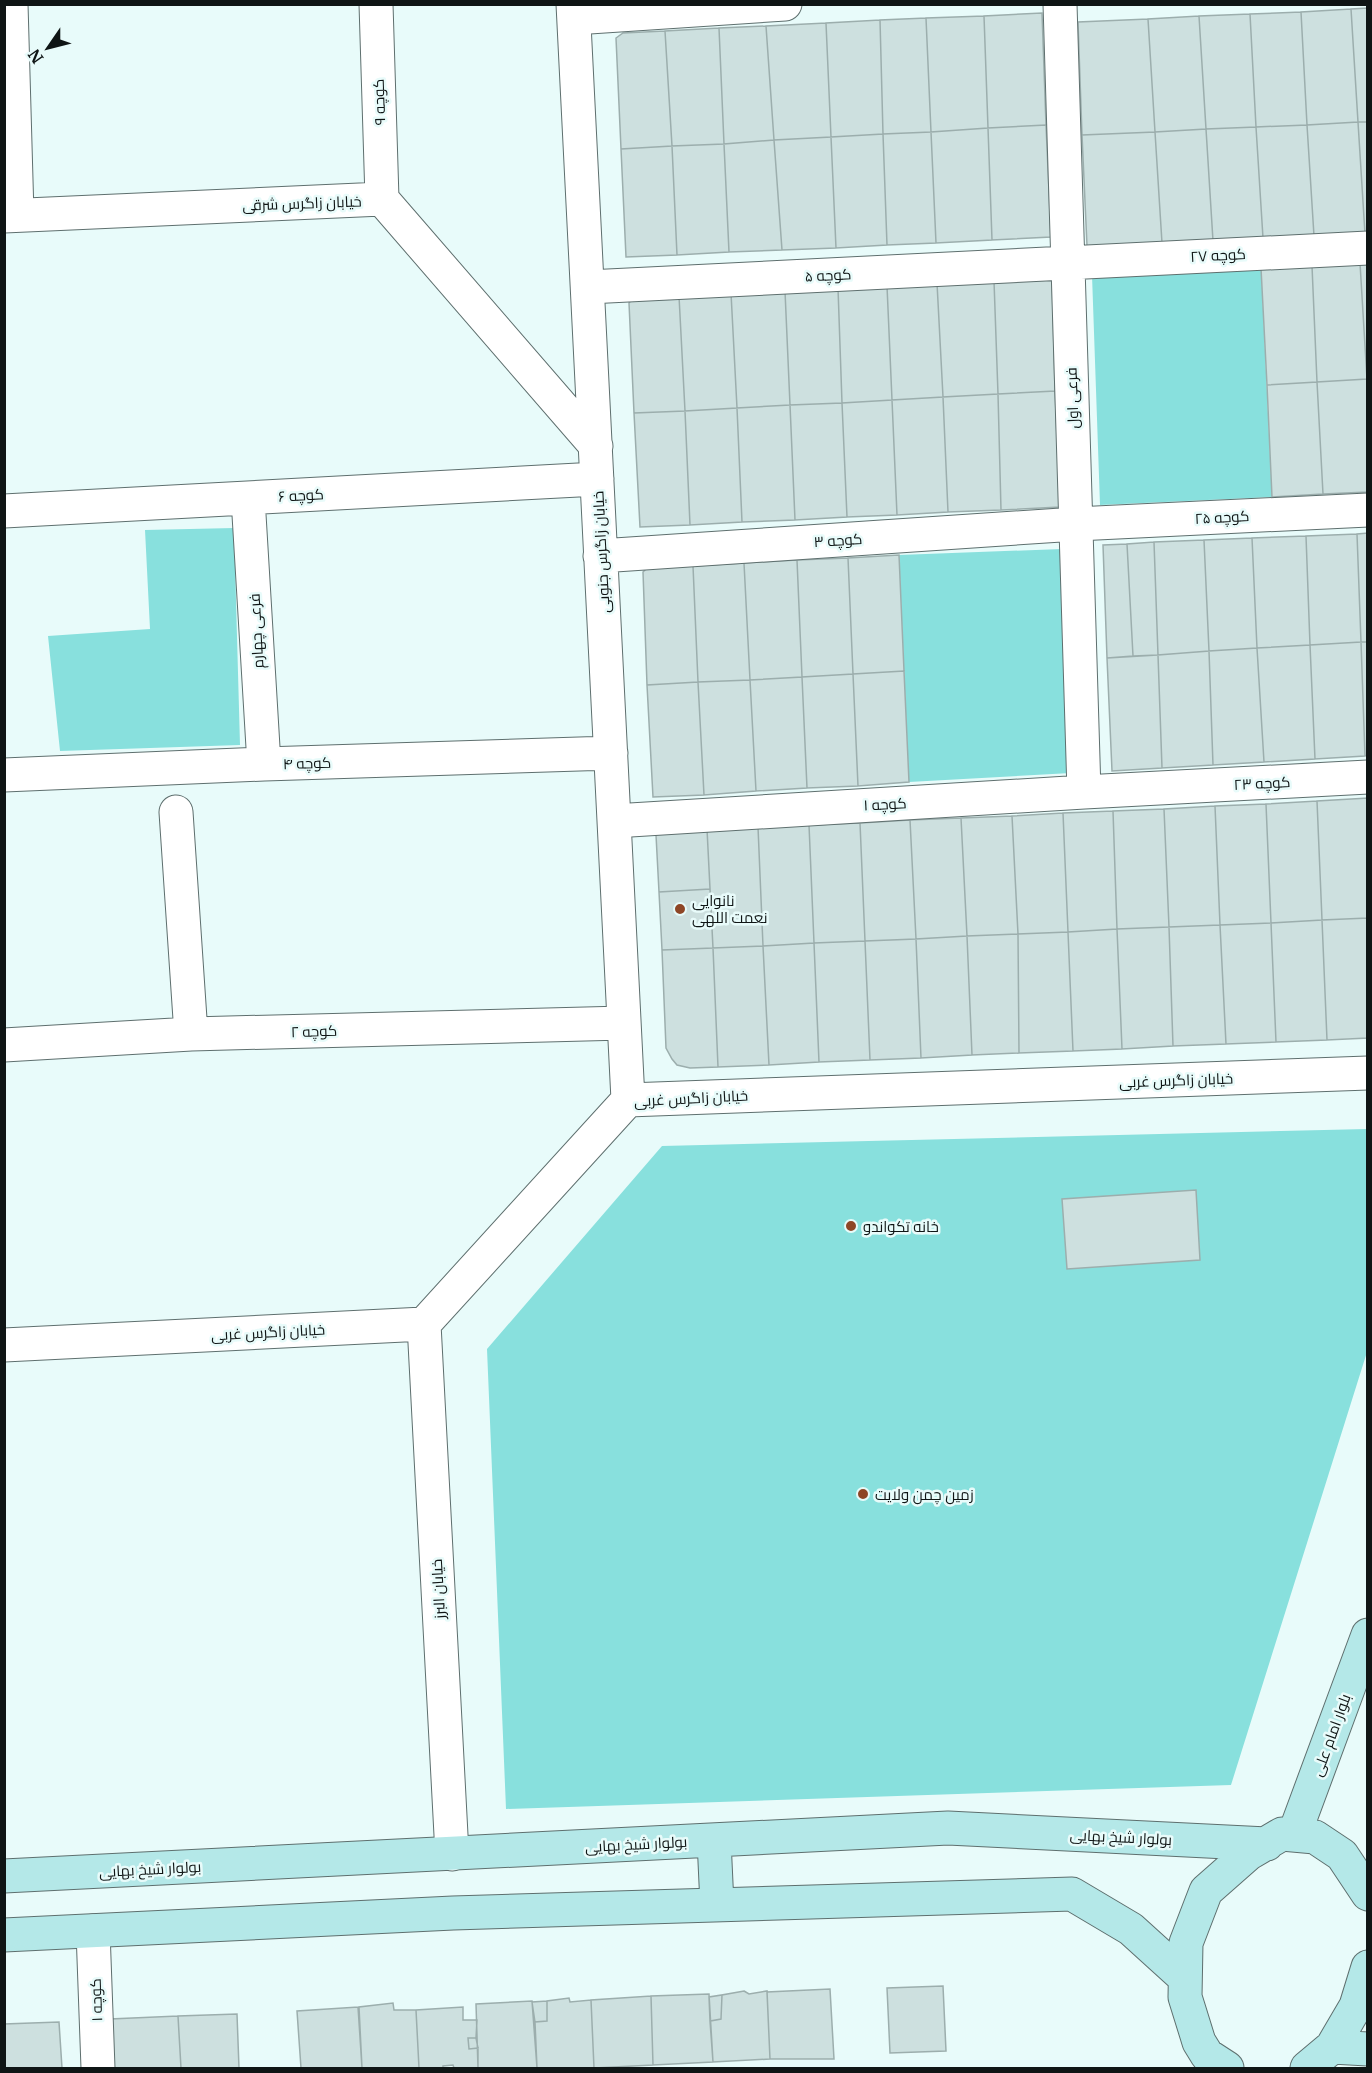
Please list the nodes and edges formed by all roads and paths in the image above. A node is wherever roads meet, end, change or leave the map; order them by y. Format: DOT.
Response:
graph roads {
  1 [pos="11,4"];
  2 [pos="376,4"];
  3 [pos="785,4"];
  4 [pos="1060,4"];
  5 [pos="574,11"];
  6 [pos="382,200"];
  7 [pos="11,215"];
  8 [pos="1368,248"];
  9 [pos="1068,263"];
  10 [pos="588,287"];
  11 [pos="596,446"];
  12 [pos="597,478"];
  13 [pos="248,498"];
  14 [pos="1368,510"];
  15 [pos="4,511"];
  16 [pos="1076,524"];
  17 [pos="600,556"];
  18 [pos="610,753"];
  19 [pos="264,764"];
  20 [pos="4,775"];
  21 [pos="1368,777"];
  22 [pos="1157,789"];
  23 [pos="1084,792"];
  24 [pos="176,812"];
  25 [pos="614,821"];
  26 [pos="624,1023"];
  27 [pos="191,1034"];
  28 [pos="4,1045"];
  29 [pos="1368,1072"];
  30 [pos="628,1100"];
  31 [pos="424,1324"];
  32 [pos="4,1345"];
  33 [pos="1368,1635"];
  34 [pos="714,1840"];
  35 [pos="1280,1840"];
  36 [pos="452,1854"];
  37 [pos="4,1876"];
  38 [pos="1368,1894"];
  39 [pos="717,1905"];
  40 [pos="93,1931"];
  41 [pos="4,1935"];
  42 [pos="1368,1967"];
  43 [pos="1185,1978"];
  44 [pos="1332,2047"];
  45 [pos="1368,2049"];
  46 [pos="1212,2064"];
  47 [pos="98,2068"];
  48 [pos="1307,2068"];
  1 -- 7 [label="street"];
  2 -- 6 [label="street, کوچه ۹"];
  3 -- 5 [label="street"];
  4 -- 9 [label="street, فرعی اول"];
  5 -- 10 [label="street, خیابان زاگرس جنوبی"];
  6 -- 7 [label="street, خیابان زاگرس شرقی"];
  6 -- 11 [label="street, خیابان زاگرس شرقی"];
  8 -- 9 [label="street, ۲۷ کوچه"];
  9 -- 10 [label="street, ۵ کوچه"];
  9 -- 16 [label="street, فرعی اول"];
  10 -- 11 [label="street, خیابان زاگرس جنوبی"];
  11 -- 12 [label="street, خیابان زاگرس جنوبی"];
  12 -- 13 [label="street, کوچه ۶"];
  12 -- 17 [label="street, خیابان زاگرس جنوبی"];
  13 -- 15 [label="street, کوچه ۶"];
  13 -- 19 [label="street, فرعی چهارم"];
  14 -- 16 [label="street, کوچه ۲۵"];
  16 -- 17 [label="street, کوچه ۳"];
  16 -- 23 [label="street, فرعی اول"];
  17 -- 18 [label="street, خیابان زاگرس جنوبی"];
  18 -- 19 [label="street, کوچه ۴"];
  18 -- 25 [label="street, خیابان زاگرس جنوبی"];
  19 -- 20 [label="street, کوچه ۴"];
  21 -- 22 [label="street, کوچه ۲۳"];
  22 -- 23 [label="street, کوچه ۱"];
  23 -- 25 [label="street, کوچه ۱"];
  24 -- 27 [label="street"];
  25 -- 26 [label="street, خیابان زاگرس جنوبی"];
  26 -- 27 [label="street, کوچه ۲"];
  26 -- 30 [label="street, خیابان زاگرس جنوبی"];
  27 -- 28 [label="street, کوچه ۲"];
  29 -- 30 [label="street, خیابان زاگرس غربی"];
  30 -- 31 [label="street, خیابان زاگرس غربی"];
  31 -- 32 [label="street, خیابان زاگرس غربی"];
  31 -- 36 [label="street, خیابان البرز"];
  33 -- 35 [label="street, بلوار امام علی"];
  34 -- 35 [label="street, بولوار شیخ بهایی"];
  34 -- 36 [label="street, بولوار شیخ بهایی"];
  34 -- 39 [label="street"];
  35 -- 38 [label="street, بولوار شیخ بهایی"];
  35 -- 43 [label="street"];
  36 -- 37 [label="street, بولوار شیخ بهایی"];
  39 -- 40 [label="street"];
  39 -- 43 [label="street"];
  40 -- 41 [label="street"];
  40 -- 47 [label="street, کوچه ۱"];
  42 -- 44 [label="street"];
  43 -- 46 [label="street"];
  44 -- 45 [label="street"];
  44 -- 48 [label="street"];
}
